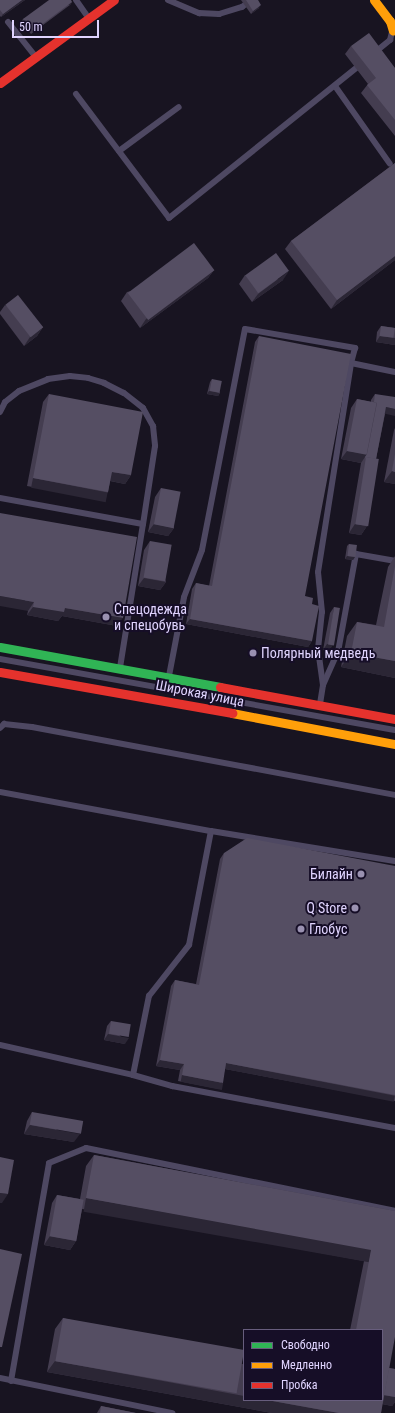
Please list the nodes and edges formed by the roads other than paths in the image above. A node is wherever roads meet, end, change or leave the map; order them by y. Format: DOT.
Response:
graph roads {
  1 [pos="76,0"];
  2 [pos="114,0"];
  3 [pos="168,0"];
  4 [pos="251,0"];
  5 [pos="374,0"];
  6 [pos="89,18"];
  7 [pos="8,22"];
  8 [pos="394,32"];
  9 [pos="373,54"];
  10 [pos="36,57"];
  11 [pos="356,68"];
  12 [pos="0,83"];
  13 [pos="335,86"];
  14 [pos="76,94"];
  15 [pos="179,107"];
  16 [pos="119,151"];
  17 [pos="390,164"];
  18 [pos="351,363"];
  19 [pos="395,372"];
  20 [pos="0,412"];
  21 [pos="0,498"];
  22 [pos="143,524"];
  23 [pos="395,561"];
  24 [pos="0,647"];
  25 [pos="0,659"];
  26 [pos="120,668"];
  27 [pos="0,672"];
  28 [pos="169,677"];
  29 [pos="323,685"];
  30 [pos="320,705"];
  31 [pos="395,719"];
  32 [pos="0,728"];
  33 [pos="395,730"];
  34 [pos="395,744"];
  35 [pos="0,792"];
  36 [pos="395,795"];
  37 [pos="212,831"];
  38 [pos="395,861"];
  39 [pos="0,1045"];
  40 [pos="133,1075"];
  41 [pos="395,1128"];
  42 [pos="395,1210"];
  43 [pos="0,1378"];
  44 [pos="11,1381"];
  45 [pos="172,1413"];
  1 -- 6 [label="lane"];
  2 -- 6 [label="main road"];
  3 -- 4 [label="lane"];
  5 -- 8 [label="main road"];
  6 -- 10 [label="main road"];
  7 -- 10 [label="lane"];
  8 -- 9 [label="lane"];
  10 -- 12 [label="main road"];
  11 -- 13 [label="lane"];
  13 -- 16 [label="lane"];
  13 -- 17 [label="lane"];
  14 -- 16 [label="lane"];
  15 -- 16 [label="lane"];
  18 -- 19 [label="lane"];
  18 -- 28 [label="lane"];
  18 -- 29 [label="lane"];
  20 -- 22 [label="lane"];
  21 -- 22 [label="lane"];
  22 -- 26 [label="lane"];
  23 -- 29 [label="lane"];
  24 -- 26 [label="main road, Широкая улица"];
  25 -- 33 [label="lane, Широкая улица"];
  26 -- 28 [label="main road, Широкая улица"];
  27 -- 34 [label="main road, Широкая улица"];
  28 -- 30 [label="main road, Широкая улица"];
  29 -- 30 [label="lane"];
  30 -- 31 [label="main road, Широкая улица"];
  32 -- 36 [label="lane"];
  35 -- 37 [label="lane"];
  37 -- 38 [label="lane"];
  37 -- 40 [label="lane"];
  39 -- 40 [label="lane"];
  40 -- 41 [label="lane"];
  42 -- 44 [label="lane"];
  43 -- 44 [label="lane"];
  44 -- 45 [label="lane"];
}
